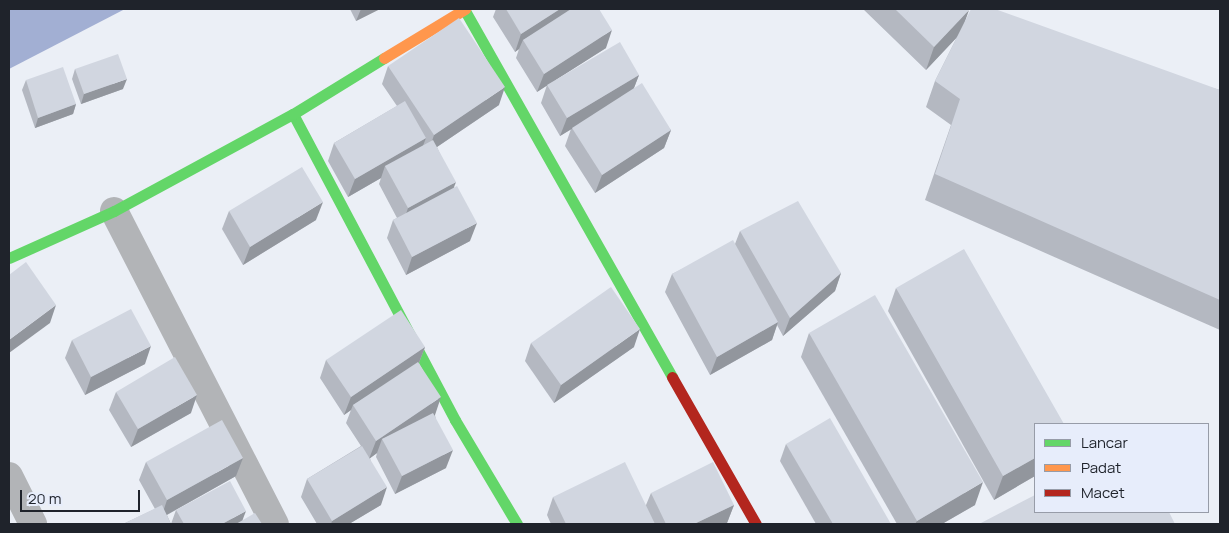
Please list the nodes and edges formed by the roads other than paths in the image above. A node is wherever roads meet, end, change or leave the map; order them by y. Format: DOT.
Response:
graph roads {
  1 [pos="465,9"];
  2 [pos="293,114"];
  3 [pos="114,211"];
  4 [pos="9,258"];
  5 [pos="9,476"];
  6 [pos="33,524"];
  7 [pos="275,524"];
  8 [pos="517,524"];
  9 [pos="756,524"];
  1 -- 2 [label="street"];
  1 -- 9 [label="street"];
  2 -- 3 [label="street"];
  2 -- 8 [label="street"];
  3 -- 4 [label="street"];
  3 -- 7 [label="street"];
  5 -- 6 [label="street"];
}
